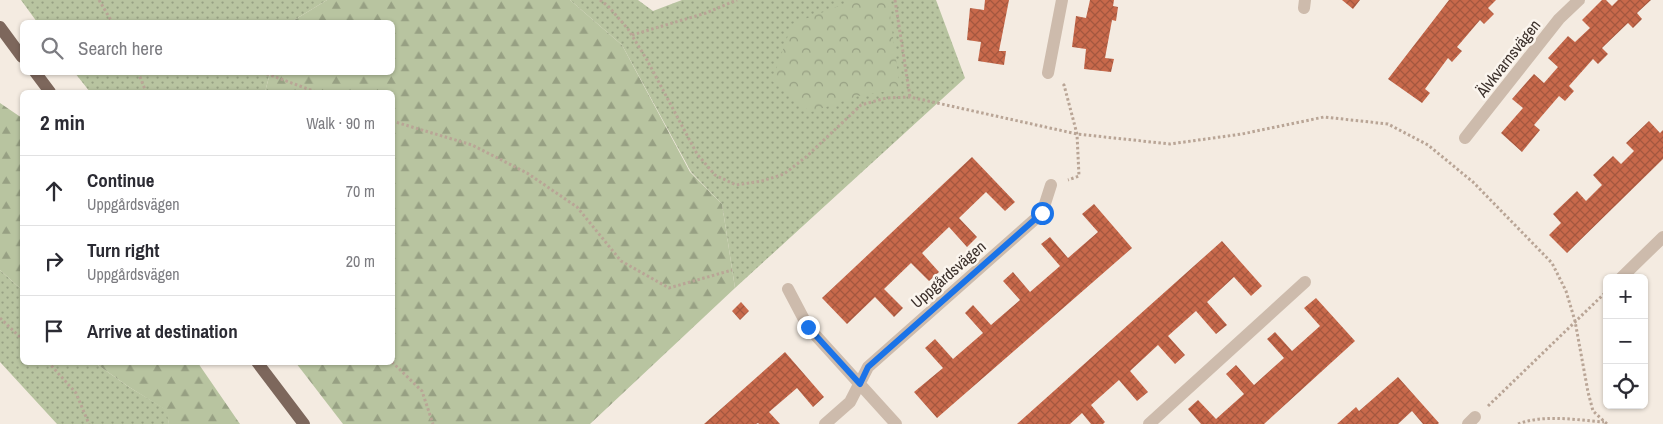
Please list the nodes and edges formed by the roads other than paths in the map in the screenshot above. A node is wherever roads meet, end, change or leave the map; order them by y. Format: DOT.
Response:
graph roads {
  1 [pos="1062,0"];
  2 [pos="1579,0"];
  3 [pos="0,27"];
  4 [pos="20,54"];
  5 [pos="1048,73"];
  6 [pos="37,75"];
  7 [pos="48,90"];
  8 [pos="1465,138"];
  9 [pos="1051,186"];
  10 [pos="1663,236"];
  11 [pos="1625,274"];
  12 [pos="1305,282"];
  13 [pos="788,289"];
  14 [pos="259,365"];
  15 [pos="860,384"];
  16 [pos="304,424"];
  17 [pos="825,424"];
  18 [pos="896,424"];
  19 [pos="1149,424"];
  1 -- 5 [label="street"];
  2 -- 8 [label="street, Älvkvarnsvägen"];
  3 -- 4 [label="main road"];
  6 -- 7 [label="main road"];
  9 -- 15 [label="street, Uppgårdsvägen"];
  10 -- 11 [label="street"];
  12 -- 19 [label="street"];
  13 -- 15 [label="street"];
  14 -- 16 [label="main road"];
  15 -- 17 [label="street, Uppgårdsvägen"];
  15 -- 18 [label="street"];
}
